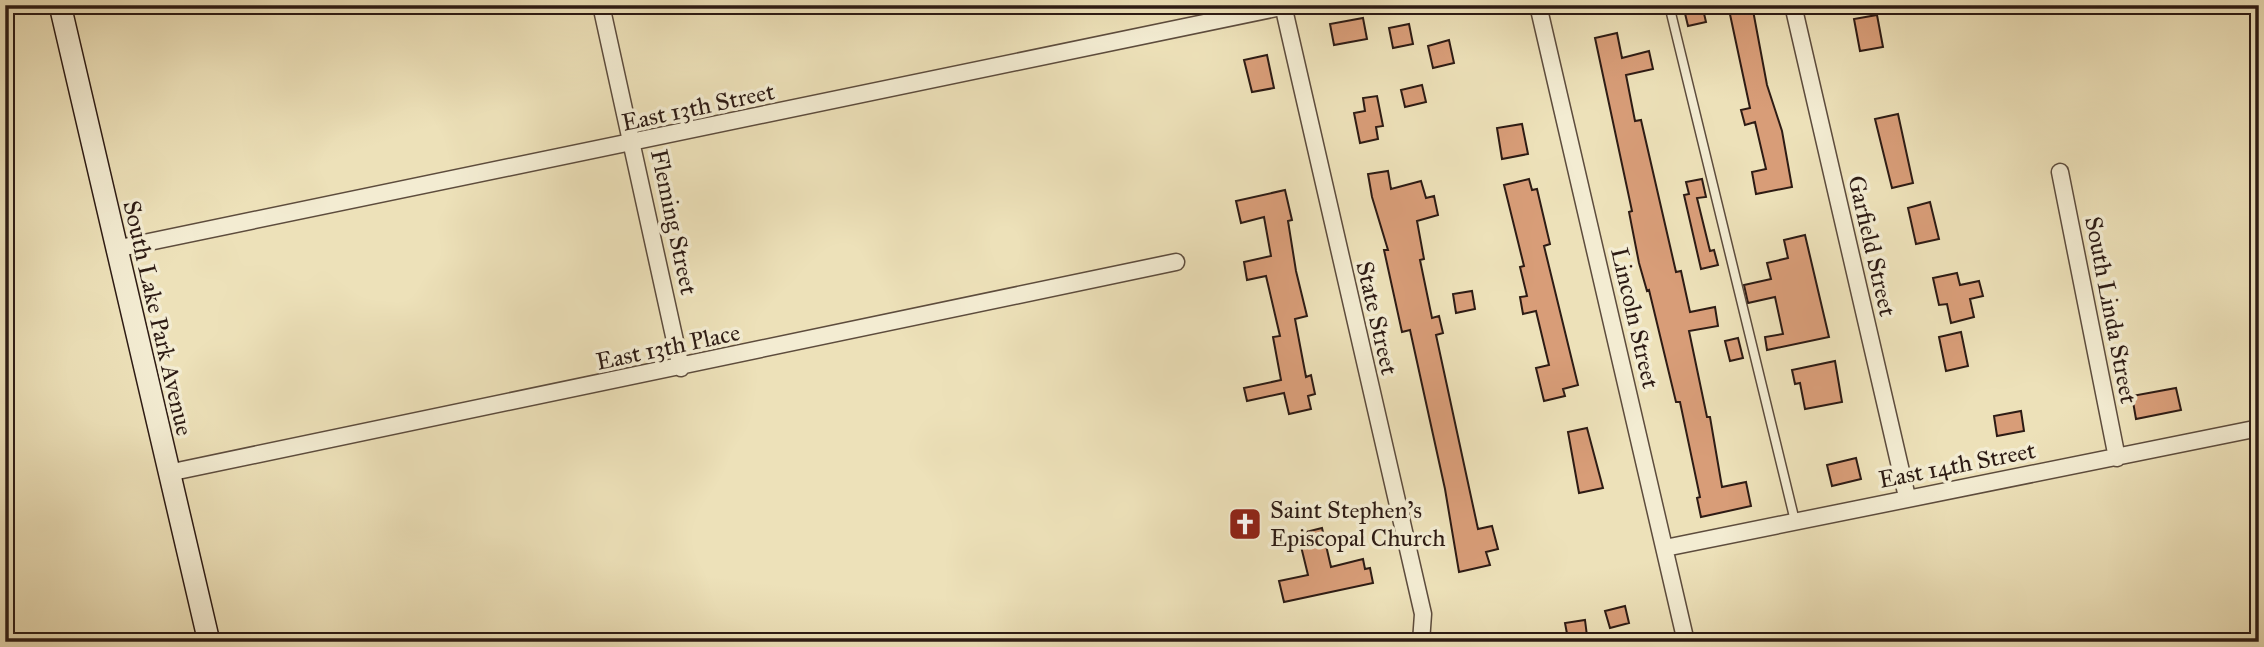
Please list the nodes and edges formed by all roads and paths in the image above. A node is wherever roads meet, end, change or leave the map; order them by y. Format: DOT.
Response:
graph roads {
  1 [pos="60,5"];
  2 [pos="601,5"];
  3 [pos="1538,5"];
  4 [pos="1670,5"];
  5 [pos="1793,5"];
  6 [pos="1286,6"];
  7 [pos="634,143"];
  8 [pos="2060,172"];
  9 [pos="115,249"];
  10 [pos="1176,262"];
  11 [pos="681,368"];
  12 [pos="2259,428"];
  13 [pos="2117,458"];
  14 [pos="168,473"];
  15 [pos="1907,497"];
  16 [pos="1795,521"];
  17 [pos="1665,548"];
  18 [pos="209,642"];
  19 [pos="1421,642"];
  20 [pos="1686,642"];
  1 -- 9 [label="main road, South Lake Park Avenue"];
  2 -- 7 [label="street, Fleming Street"];
  3 -- 17 [label="street, Lincoln Street"];
  4 -- 16 [label="lane"];
  5 -- 15 [label="street, Garfield Street"];
  6 -- 7 [label="street, East 13th Street"];
  6 -- 19 [label="street, State Street"];
  7 -- 9 [label="street, East 13th Street"];
  7 -- 11 [label="street, Fleming Street"];
  8 -- 13 [label="street, South Linda Street"];
  9 -- 14 [label="main road, South Lake Park Avenue"];
  10 -- 11 [label="street, East 13th Place"];
  11 -- 14 [label="street, East 13th Place"];
  12 -- 13 [label="street, East 14th Street"];
  13 -- 15 [label="street, East 14th Street"];
  14 -- 18 [label="main road, South Lake Park Avenue"];
  15 -- 16 [label="street, East 14th Street"];
  16 -- 17 [label="street, East 14th Street"];
  17 -- 20 [label="street, Lincoln Street"];
}
